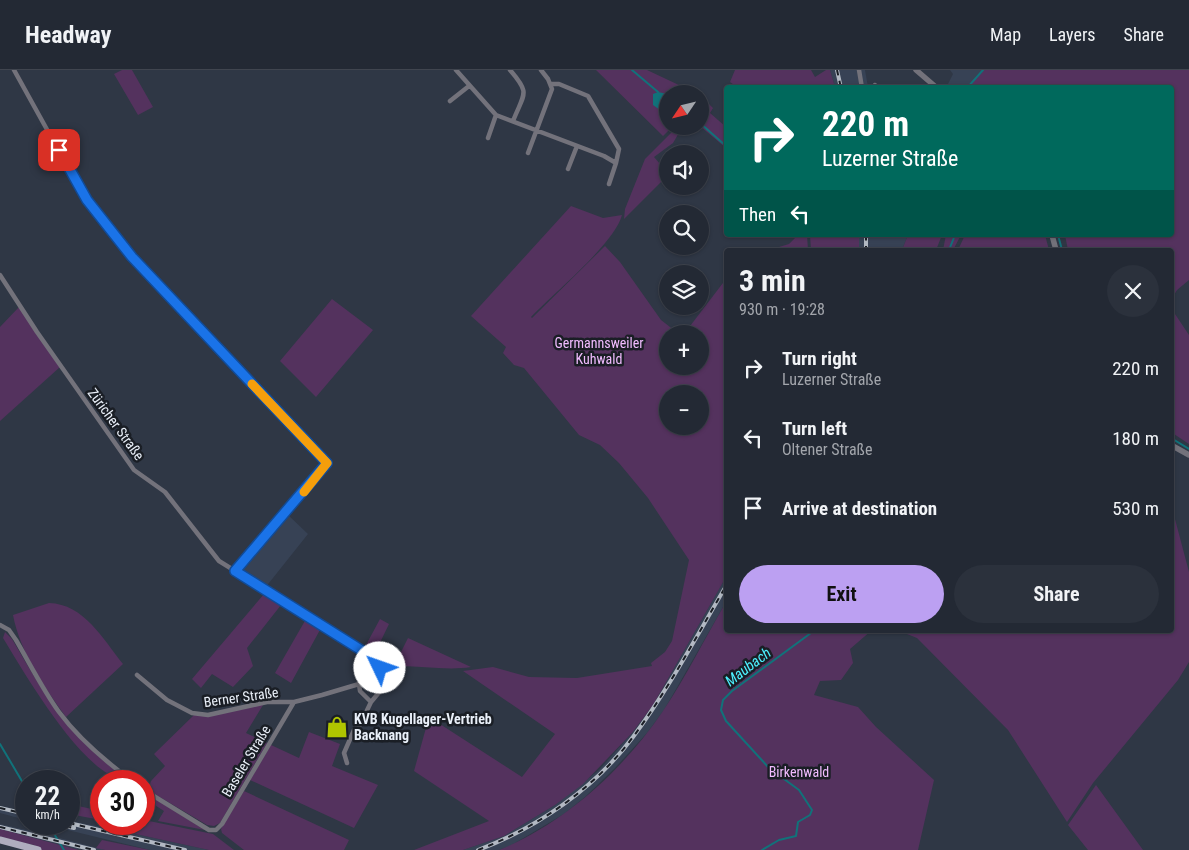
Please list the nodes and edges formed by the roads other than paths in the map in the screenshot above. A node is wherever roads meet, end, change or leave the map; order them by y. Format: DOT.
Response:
graph roads {
  1 [pos="14,70"];
  2 [pos="456,70"];
  3 [pos="510,70"];
  4 [pos="541,70"];
  5 [pos="858,70"];
  6 [pos="916,70"];
  7 [pos="550,84"];
  8 [pos="861,85"];
  9 [pos="933,85"];
  10 [pos="469,86"];
  11 [pos="450,101"];
  12 [pos="496,115"];
  13 [pos="513,121"];
  14 [pos="536,131"];
  15 [pos="488,138"];
  16 [pos="577,146"];
  17 [pos="528,152"];
  18 [pos="616,163"];
  19 [pos="568,169"];
  20 [pos="608,184"];
  21 [pos="0,275"];
  22 [pos="1174,447"];
  23 [pos="1189,455"];
  24 [pos="235,571"];
  25 [pos="0,625"];
  26 [pos="380,668"];
  27 [pos="138,675"];
  28 [pos="359,684"];
  29 [pos="294,702"];
  30 [pos="371,702"];
  31 [pos="347,763"];
  32 [pos="118,770"];
  33 [pos="155,797"];
  34 [pos="2,842"];
  35 [pos="31,849"];
  36 [pos="38,850"];
  1 -- 24 [label="street"];
  2 -- 10 [label="street"];
  3 -- 13 [label="street"];
  4 -- 7 [label="street"];
  5 -- 8 [label="street"];
  6 -- 9 [label="street"];
  7 -- 14 [label="street"];
  7 -- 18 [label="street"];
  10 -- 11 [label="street"];
  10 -- 12 [label="street"];
  12 -- 13 [label="street"];
  12 -- 15 [label="street"];
  13 -- 14 [label="street"];
  14 -- 16 [label="street"];
  14 -- 17 [label="street"];
  16 -- 18 [label="street"];
  16 -- 19 [label="street"];
  18 -- 20 [label="street"];
  21 -- 24 [label="street, Züricher Straße"];
  22 -- 23 [label="street"];
  24 -- 26 [label="street, Züricher Straße"];
  25 -- 32 [label="street"];
  26 -- 28 [label="street"];
  26 -- 30 [label="street"];
  27 -- 29 [label="street, Berner Straße"];
  28 -- 29 [label="street, Berner Straße"];
  28 -- 30 [label="street"];
  29 -- 33 [label="street, Baseler Straße"];
  30 -- 31 [label="street"];
  34 -- 35 [label="main road"];
  35 -- 36 [label="main road"];
}
